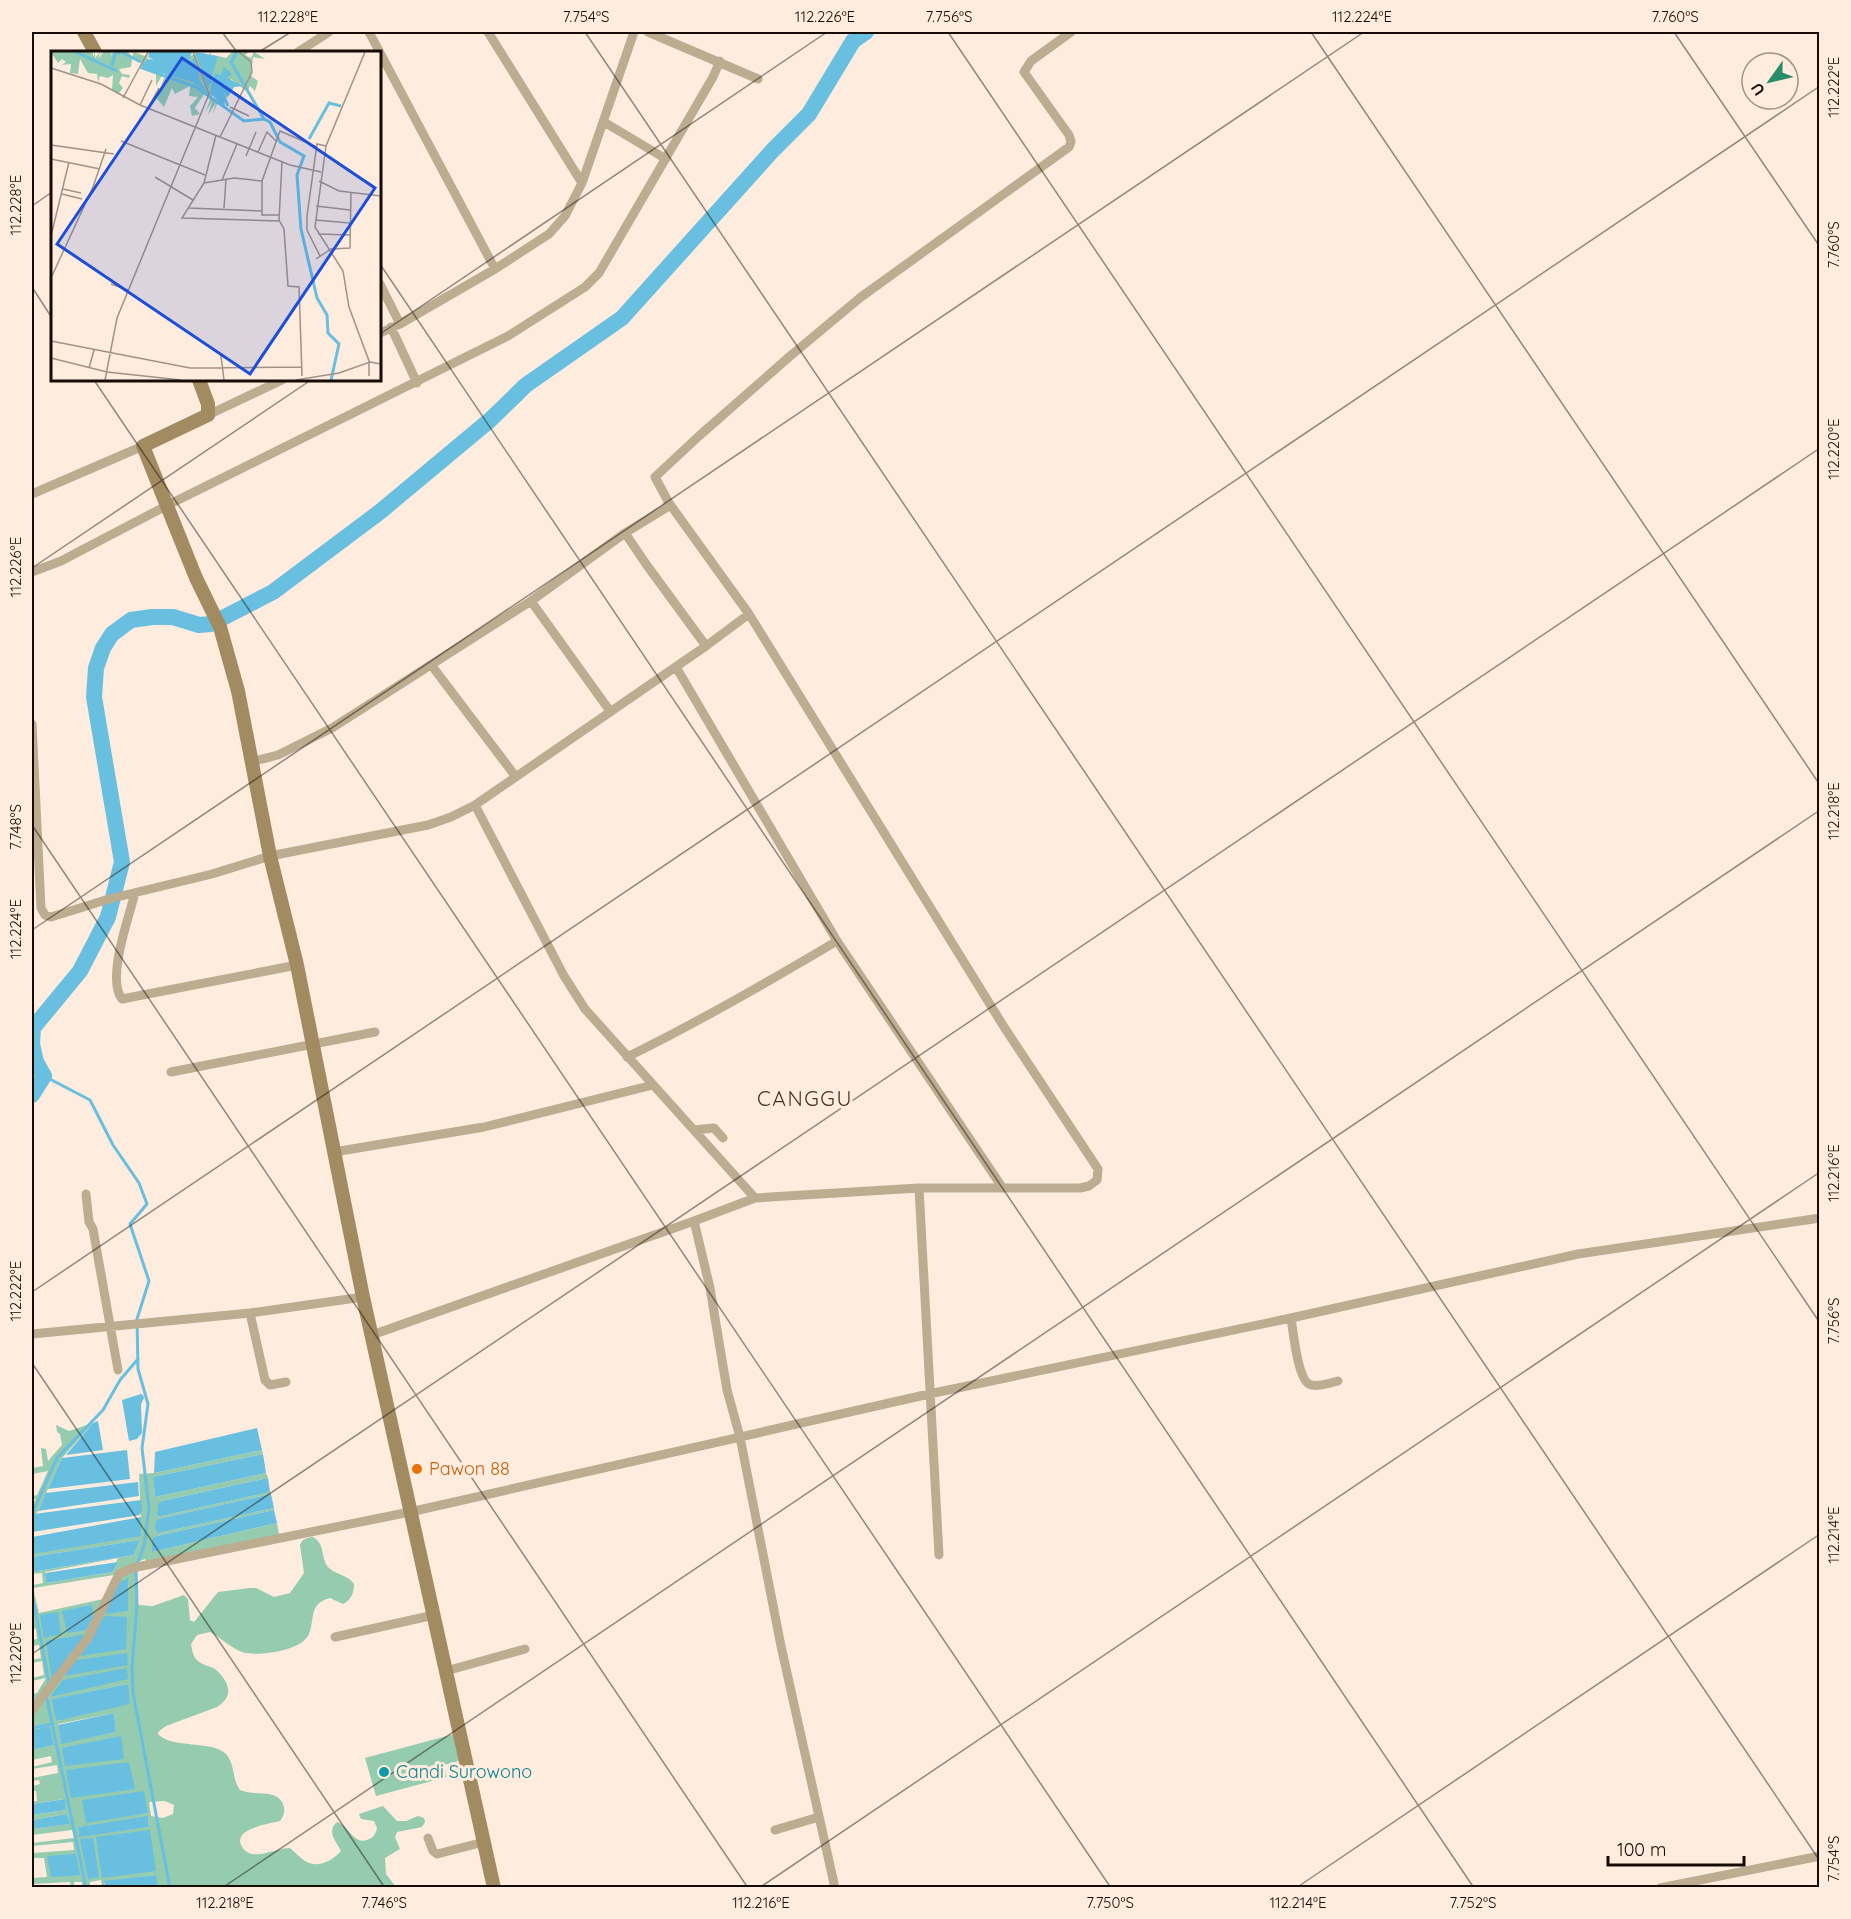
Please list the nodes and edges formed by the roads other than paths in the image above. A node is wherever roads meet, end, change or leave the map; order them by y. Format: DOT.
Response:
graph roads {
  1 [pos="84,32"];
  2 [pos="329,32"];
  3 [pos="369,32"];
  4 [pos="488,32"];
  5 [pos="634,32"];
  6 [pos="648,32"];
  7 [pos="1071,32"];
  8 [pos="94,51"];
  9 [pos="300,51"];
  10 [pos="379,51"];
  11 [pos="381,55"];
  12 [pos="720,61"];
  13 [pos="758,79"];
  14 [pos="604,122"];
  15 [pos="666,159"];
  16 [pos="582,183"];
  17 [pos="495,269"];
  18 [pos="381,287"];
  19 [pos="396,325"];
  20 [pos="381,332"];
  21 [pos="199,381"];
  22 [pos="280,381"];
  23 [pos="417,383"];
  24 [pos="208,415"];
  25 [pos="143,446"];
  26 [pos="32,494"];
  27 [pos="669,503"];
  28 [pos="166,506"];
  29 [pos="625,533"];
  30 [pos="32,572"];
  31 [pos="531,602"];
  32 [pos="749,614"];
  33 [pos="706,646"];
  34 [pos="432,666"];
  35 [pos="676,667"];
  36 [pos="610,711"];
  37 [pos="32,724"];
  38 [pos="251,762"];
  39 [pos="516,777"];
  40 [pos="475,805"];
  41 [pos="270,856"];
  42 [pos="133,893"];
  43 [pos="837,941"];
  44 [pos="297,965"];
  45 [pos="375,1032"];
  46 [pos="313,1045"];
  47 [pos="627,1057"];
  48 [pos="171,1072"];
  49 [pos="653,1085"];
  50 [pos="694,1130"];
  51 [pos="723,1138"];
  52 [pos="334,1152"];
  53 [pos="1002,1187"];
  54 [pos="919,1188"];
  55 [pos="86,1194"];
  56 [pos="755,1198"];
  57 [pos="1820,1218"];
  58 [pos="694,1221"];
  59 [pos="363,1297"];
  60 [pos="250,1313"];
  61 [pos="1291,1318"];
  62 [pos="110,1328"];
  63 [pos="32,1334"];
  64 [pos="372,1335"];
  65 [pos="118,1370"];
  66 [pos="286,1382"];
  67 [pos="1338,1382"];
  68 [pos="929,1394"];
  69 [pos="740,1437"];
  70 [pos="410,1512"];
  71 [pos="939,1555"];
  72 [pos="434,1615"];
  73 [pos="335,1637"];
  74 [pos="525,1648"];
  75 [pos="446,1671"];
  76 [pos="32,1710"];
  77 [pos="819,1817"];
  78 [pos="775,1830"];
  79 [pos="428,1838"];
  80 [pos="484,1842"];
  81 [pos="1820,1856"];
  82 [pos="1696,1884"];
  83 [pos="494,1887"];
  84 [pos="835,1887"];
  85 [pos="1660,1887"];
  1 -- 8 [label="street"];
  2 -- 9 [label="street"];
  3 -- 10 [label="street"];
  4 -- 16 [label="street"];
  5 -- 14 [label="street"];
  6 -- 12 [label="street"];
  7 -- 27 [label="street"];
  11 -- 17 [label="street"];
  12 -- 13 [label="street"];
  12 -- 15 [label="street"];
  14 -- 15 [label="street"];
  14 -- 16 [label="street"];
  15 -- 23 [label="street"];
  16 -- 17 [label="street"];
  17 -- 19 [label="street"];
  18 -- 19 [label="street"];
  19 -- 20 [label="street"];
  19 -- 23 [label="street"];
  21 -- 24 [label="street"];
  22 -- 24 [label="street"];
  23 -- 28 [label="street"];
  24 -- 25 [label="street"];
  25 -- 26 [label="street"];
  25 -- 28 [label="street"];
  27 -- 29 [label="street"];
  27 -- 32 [label="street"];
  28 -- 30 [label="street"];
  28 -- 38 [label="street"];
  29 -- 31 [label="street"];
  29 -- 33 [label="street"];
  31 -- 34 [label="street"];
  31 -- 36 [label="street"];
  32 -- 33 [label="street"];
  32 -- 53 [label="street"];
  33 -- 35 [label="street"];
  34 -- 38 [label="street"];
  34 -- 39 [label="street"];
  35 -- 36 [label="street"];
  35 -- 43 [label="street"];
  36 -- 39 [label="street"];
  37 -- 42 [label="street"];
  38 -- 41 [label="street"];
  39 -- 40 [label="street"];
  40 -- 41 [label="street"];
  40 -- 47 [label="street"];
  41 -- 42 [label="street"];
  41 -- 44 [label="street"];
  42 -- 44 [label="street"];
  43 -- 47 [label="street"];
  43 -- 53 [label="street"];
  44 -- 46 [label="street"];
  45 -- 46 [label="street"];
  46 -- 48 [label="street"];
  46 -- 52 [label="street"];
  47 -- 49 [label="street"];
  49 -- 50 [label="street"];
  49 -- 52 [label="street"];
  50 -- 51 [label="street"];
  50 -- 56 [label="street"];
  52 -- 59 [label="street"];
  53 -- 54 [label="street"];
  54 -- 56 [label="street"];
  54 -- 68 [label="street"];
  55 -- 62 [label="street"];
  56 -- 58 [label="street"];
  57 -- 61 [label="street"];
  58 -- 64 [label="street"];
  58 -- 69 [label="street"];
  59 -- 60 [label="street"];
  59 -- 64 [label="street"];
  60 -- 62 [label="street"];
  60 -- 66 [label="street"];
  61 -- 67 [label="street"];
  61 -- 68 [label="street"];
  62 -- 63 [label="street"];
  62 -- 65 [label="street"];
  64 -- 70 [label="street"];
  68 -- 69 [label="street"];
  68 -- 71 [label="street"];
  69 -- 70 [label="street"];
  69 -- 77 [label="street"];
  70 -- 72 [label="street"];
  70 -- 76 [label="street"];
  72 -- 73 [label="street"];
  72 -- 75 [label="street"];
  74 -- 75 [label="street"];
  75 -- 80 [label="street"];
  77 -- 78 [label="street"];
  77 -- 84 [label="street"];
  79 -- 80 [label="street"];
  80 -- 83 [label="street"];
  81 -- 82 [label="street"];
  82 -- 85 [label="street"];
}
